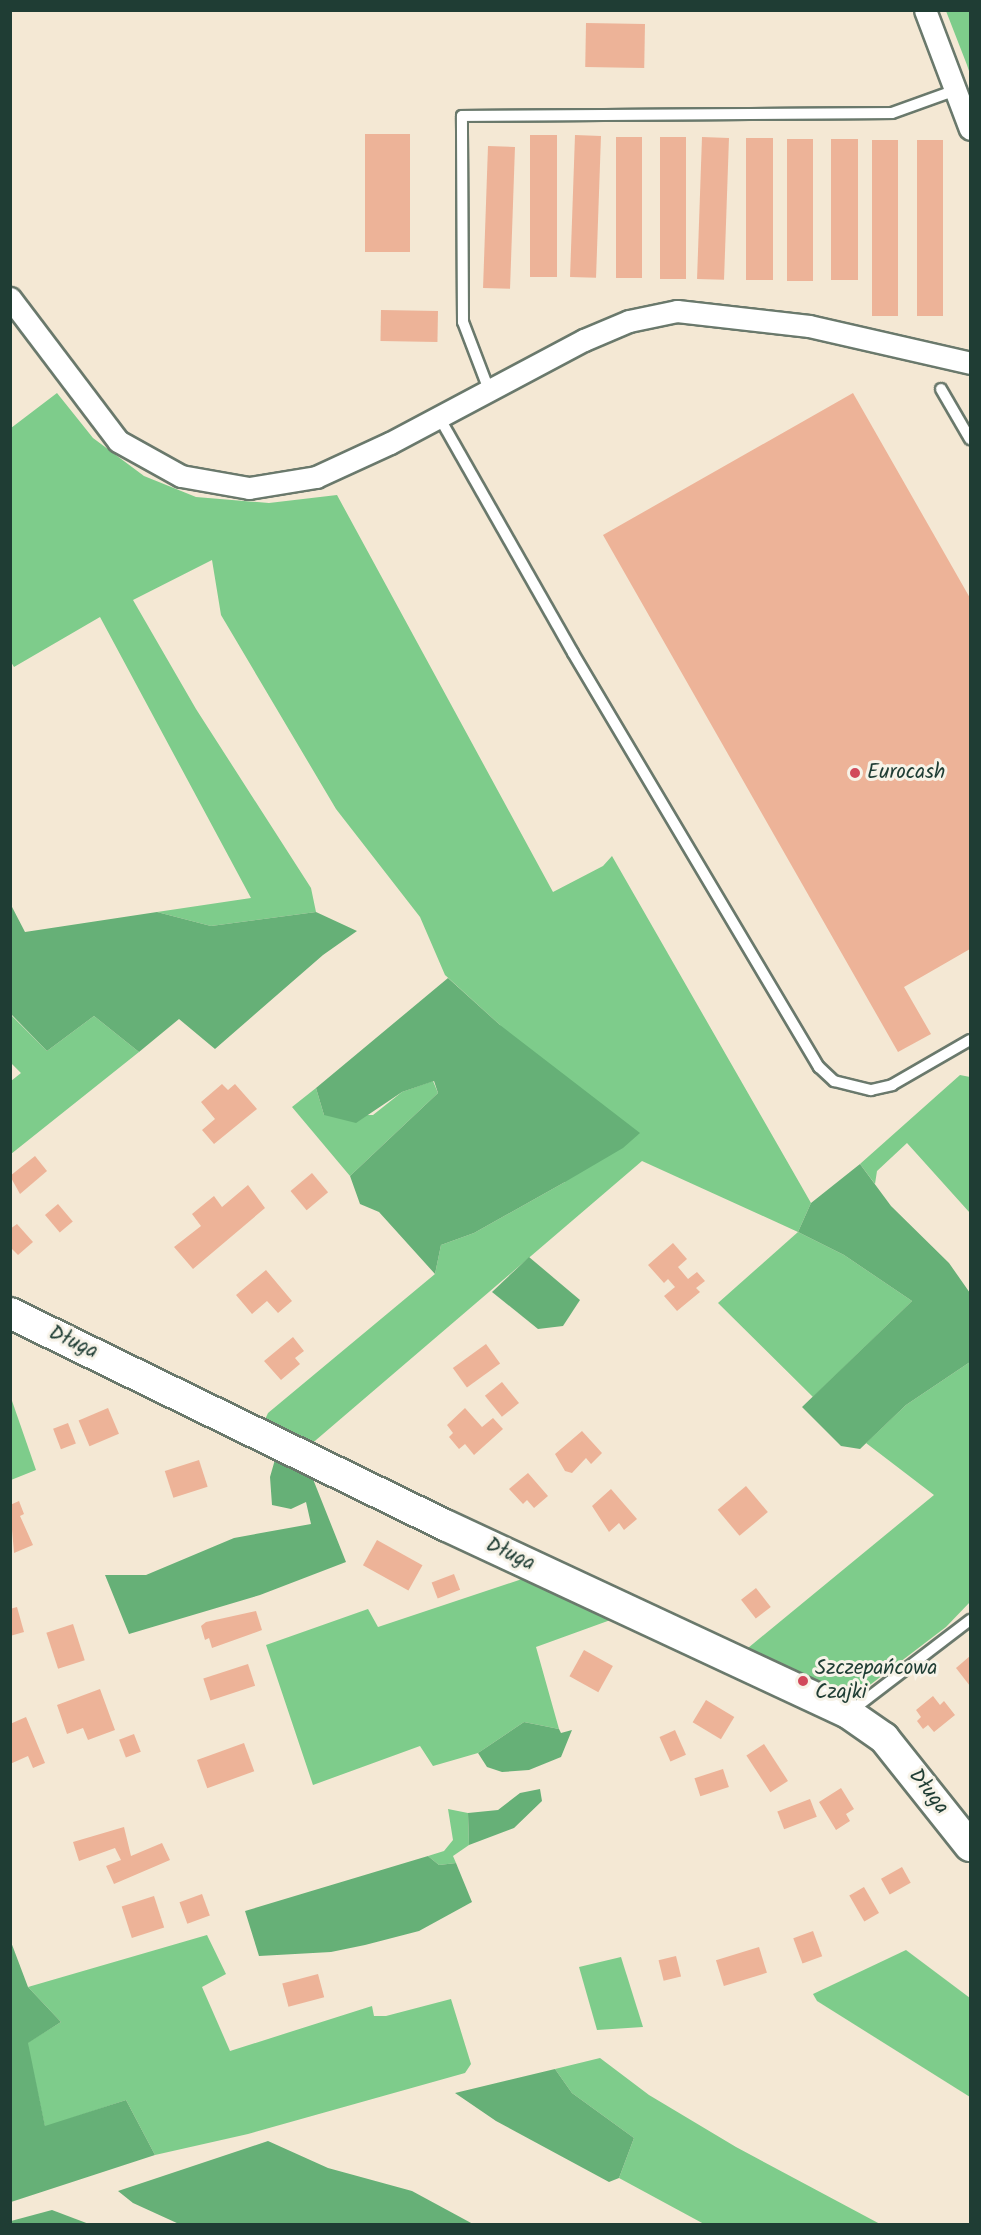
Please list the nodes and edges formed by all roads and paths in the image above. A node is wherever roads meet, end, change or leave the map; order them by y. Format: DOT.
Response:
graph roads {
  1 [pos="925,10"];
  2 [pos="956,90"];
  3 [pos="970,129"];
  4 [pos="10,298"];
  5 [pos="970,363"];
  6 [pos="941,389"];
  7 [pos="489,390"];
  8 [pos="439,417"];
  9 [pos="970,439"];
  10 [pos="970,1040"];
  11 [pos="10,1313"];
  12 [pos="970,1620"];
  13 [pos="848,1713"];
  14 [pos="970,1846"];
  1 -- 2 [label="street"];
  2 -- 3 [label="street"];
  2 -- 7 [label="lane"];
  4 -- 8 [label="street"];
  5 -- 7 [label="street"];
  6 -- 9 [label="lane"];
  7 -- 8 [label="street"];
  8 -- 10 [label="lane"];
  11 -- 13 [label="street, Długa"];
  12 -- 13 [label="lane"];
  13 -- 14 [label="street, Długa"];
}
